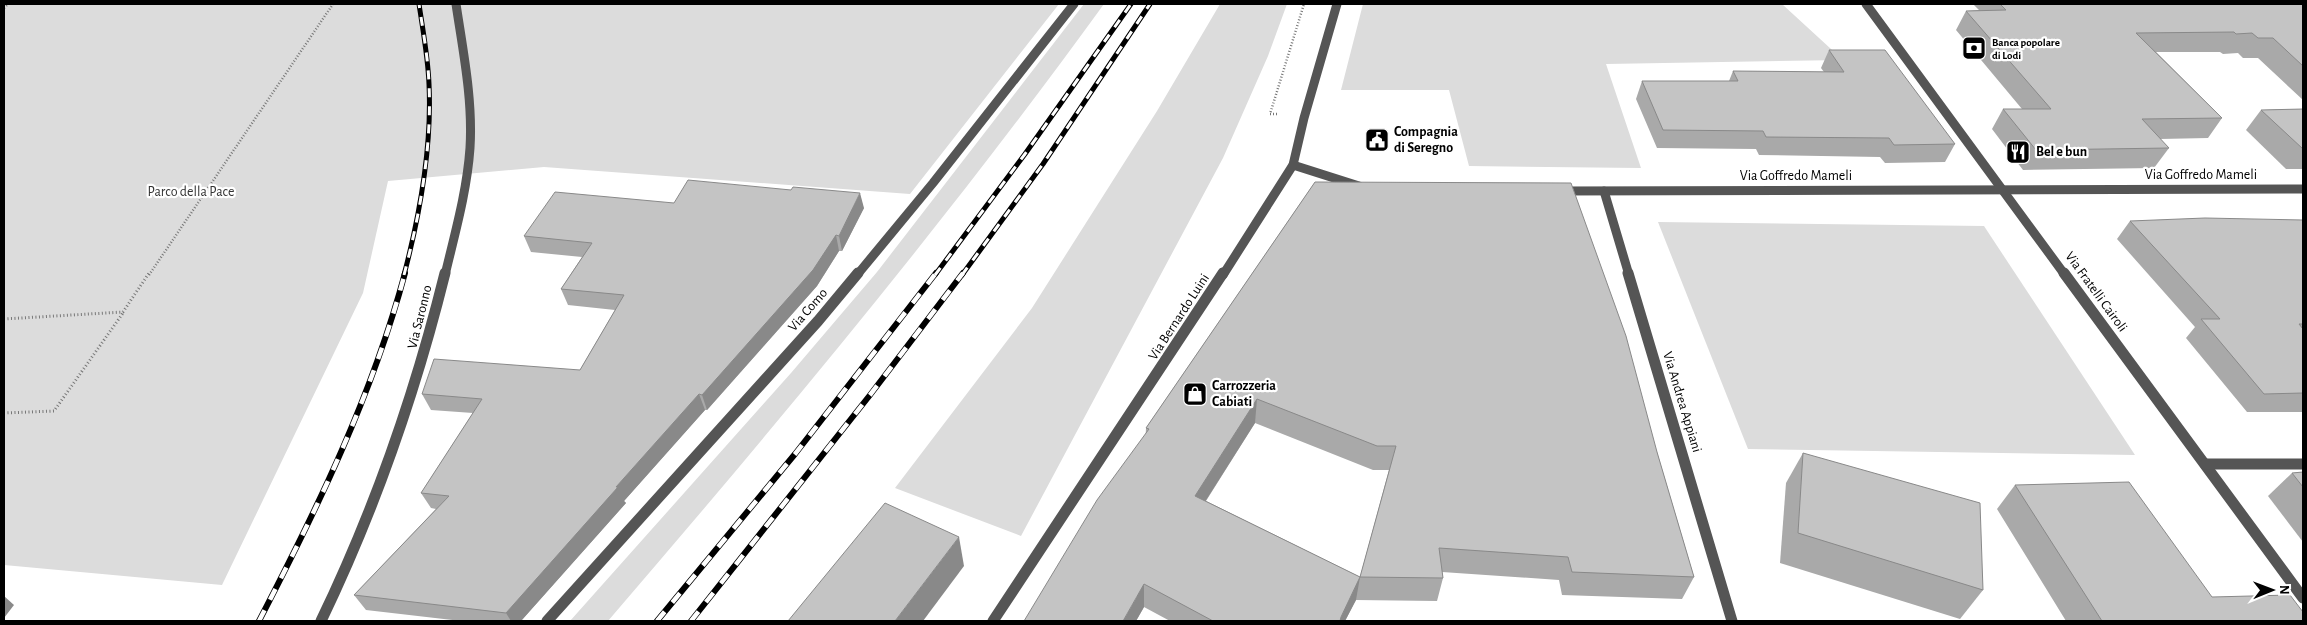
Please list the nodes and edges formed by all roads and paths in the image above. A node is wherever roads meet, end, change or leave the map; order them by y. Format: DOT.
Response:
graph roads {
  1 [pos="8,4"];
  2 [pos="333,4"];
  3 [pos="456,4"];
  4 [pos="1074,4"];
  5 [pos="1337,4"];
  6 [pos="1866,4"];
  7 [pos="4,8"];
  8 [pos="1293,165"];
  9 [pos="2002,188"];
  10 [pos="2303,188"];
  11 [pos="1370,190"];
  12 [pos="1545,191"];
  13 [pos="1604,191"];
  14 [pos="123,312"];
  15 [pos="4,319"];
  16 [pos="4,413"];
  17 [pos="2204,464"];
  18 [pos="2303,464"];
  19 [pos="2303,598"];
  20 [pos="320,621"];
  21 [pos="547,621"];
  22 [pos="992,621"];
  23 [pos="1732,621"];
  1 -- 7 [label="path"];
  2 -- 14 [label="path"];
  3 -- 20 [label="street, Via Saronno"];
  4 -- 21 [label="street, Via Como"];
  5 -- 8 [label="street, Via Bernardo Luini"];
  6 -- 9 [label="street, Via Fratelli Cairoli"];
  8 -- 11 [label="street"];
  8 -- 22 [label="street, Via Bernardo Luini"];
  9 -- 10 [label="street, Via Goffredo Mameli"];
  9 -- 13 [label="street, Via Goffredo Mameli"];
  9 -- 17 [label="street, Via Fratelli Cairoli"];
  12 -- 13 [label="street, Via Goffredo Mameli"];
  13 -- 23 [label="street, Via Andrea Appiani"];
  14 -- 15 [label="path"];
  14 -- 16 [label="path"];
  17 -- 18 [label="street"];
  17 -- 19 [label="street, Via Fratelli Cairoli"];
}
